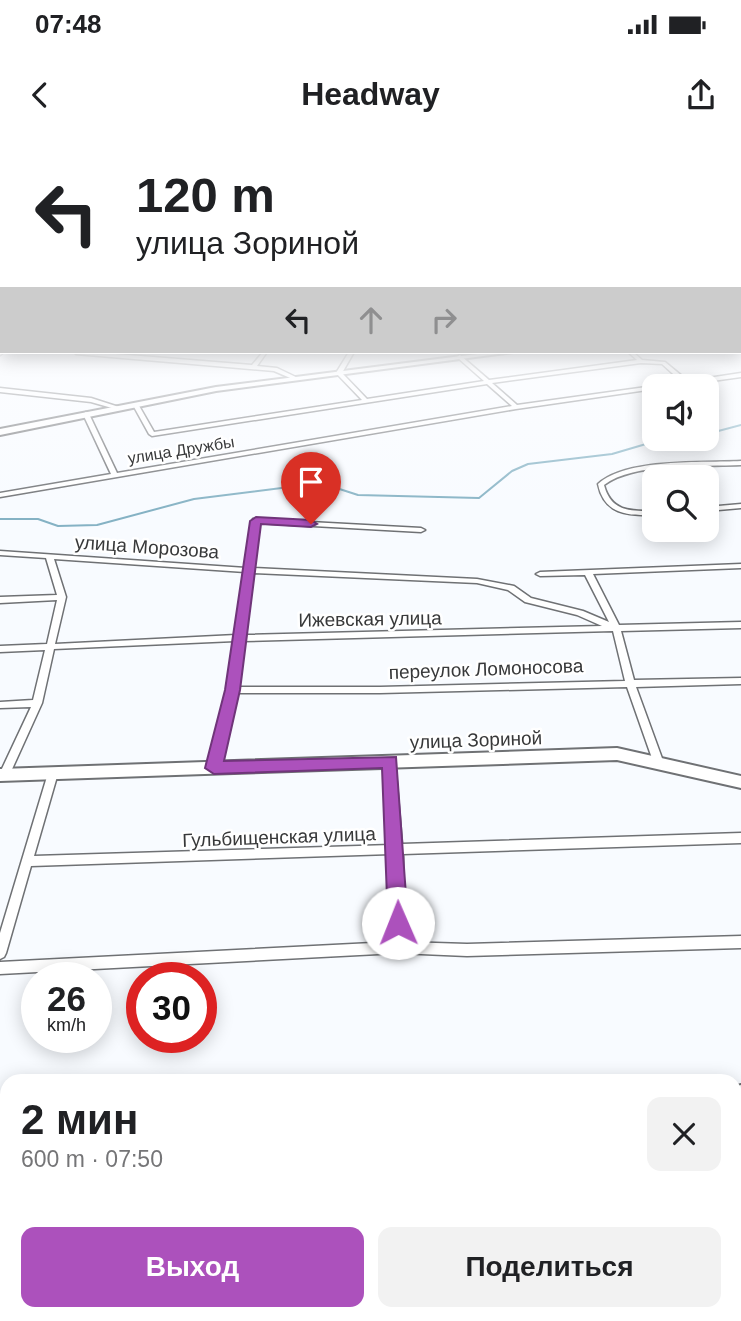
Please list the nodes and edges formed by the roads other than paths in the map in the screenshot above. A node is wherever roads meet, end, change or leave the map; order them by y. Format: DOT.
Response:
graph roads {
  1 [pos="91,400"];
  2 [pos="160,400"];
  3 [pos="372,400"];
  4 [pos="508,400"];
  5 [pos="563,400"];
  6 [pos="366,401"];
  7 [pos="136,405"];
  8 [pos="516,407"];
  9 [pos="119,408"];
  10 [pos="86,414"];
  11 [pos="0,432"];
  12 [pos="741,463"];
  13 [pos="713,465"];
  14 [pos="642,470"];
  15 [pos="115,475"];
  16 [pos="0,495"];
  17 [pos="741,506"];
  18 [pos="719,508"];
  19 [pos="642,514"];
  20 [pos="421,530"];
  21 [pos="0,553"];
  22 [pos="49,556"];
  23 [pos="741,566"];
  24 [pos="248,570"];
  25 [pos="588,573"];
  26 [pos="540,574"];
  27 [pos="62,597"];
  28 [pos="0,600"];
  29 [pos="741,625"];
  30 [pos="617,630"];
  31 [pos="239,638"];
  32 [pos="50,647"];
  33 [pos="0,649"];
  34 [pos="741,681"];
  35 [pos="630,683"];
  36 [pos="232,690"];
  37 [pos="37,703"];
  38 [pos="0,705"];
  39 [pos="658,761"];
  40 [pos="390,762"];
  41 [pos="214,768"];
  42 [pos="53,774"];
  43 [pos="2,775"];
  44 [pos="741,782"];
  45 [pos="741,838"];
  46 [pos="397,851"];
  47 [pos="28,861"];
  48 [pos="741,942"];
  49 [pos="398,947"];
  50 [pos="0,953"];
  51 [pos="0,968"];
  1 -- 9 [label="street"];
  2 -- 7 [label="main road"];
  3 -- 6 [label="street"];
  4 -- 8 [label="street"];
  5 -- 8 [label="street, улица Дружбы"];
  6 -- 7 [label="street"];
  7 -- 9 [label="main road"];
  8 -- 15 [label="street, улица Дружбы"];
  9 -- 10 [label="main road"];
  10 -- 11 [label="main road"];
  10 -- 15 [label="street"];
  12 -- 13 [label="street"];
  14 -- 19 [label="street"];
  15 -- 16 [label="street, улица Дружбы"];
  17 -- 18 [label="street"];
  20 -- 24 [label="street"];
  21 -- 22 [label="street, улица Морозова"];
  22 -- 24 [label="street, улица Морозова"];
  22 -- 27 [label="street"];
  23 -- 25 [label="street"];
  24 -- 30 [label="street, улица Морозова"];
  24 -- 31 [label="street"];
  25 -- 26 [label="street"];
  25 -- 30 [label="street"];
  27 -- 28 [label="street"];
  27 -- 32 [label="street"];
  29 -- 30 [label="street, Ижевская улица"];
  30 -- 31 [label="street, Ижевская улица"];
  30 -- 35 [label="street"];
  31 -- 32 [label="street, Ижевская улица"];
  31 -- 36 [label="street"];
  32 -- 33 [label="street, Ижевская улица"];
  32 -- 37 [label="street"];
  34 -- 35 [label="street, переулок Ломоносова"];
  35 -- 36 [label="street, переулок Ломоносова"];
  35 -- 39 [label="street"];
  36 -- 41 [label="street"];
  37 -- 38 [label="street"];
  37 -- 43 [label="street"];
  39 -- 40 [label="main road, улица Зориной"];
  39 -- 44 [label="main road, улица Зориной"];
  40 -- 41 [label="main road, улица Зориной"];
  40 -- 46 [label="street"];
  41 -- 42 [label="main road, улица Зориной"];
  42 -- 43 [label="main road, улица Зориной"];
  42 -- 47 [label="street"];
  45 -- 46 [label="street, Гульбищенская улица"];
  46 -- 47 [label="street, Гульбищенская улица"];
  46 -- 49 [label="street"];
  47 -- 50 [label="street"];
  48 -- 49 [label="street"];
  49 -- 51 [label="street"];
}
